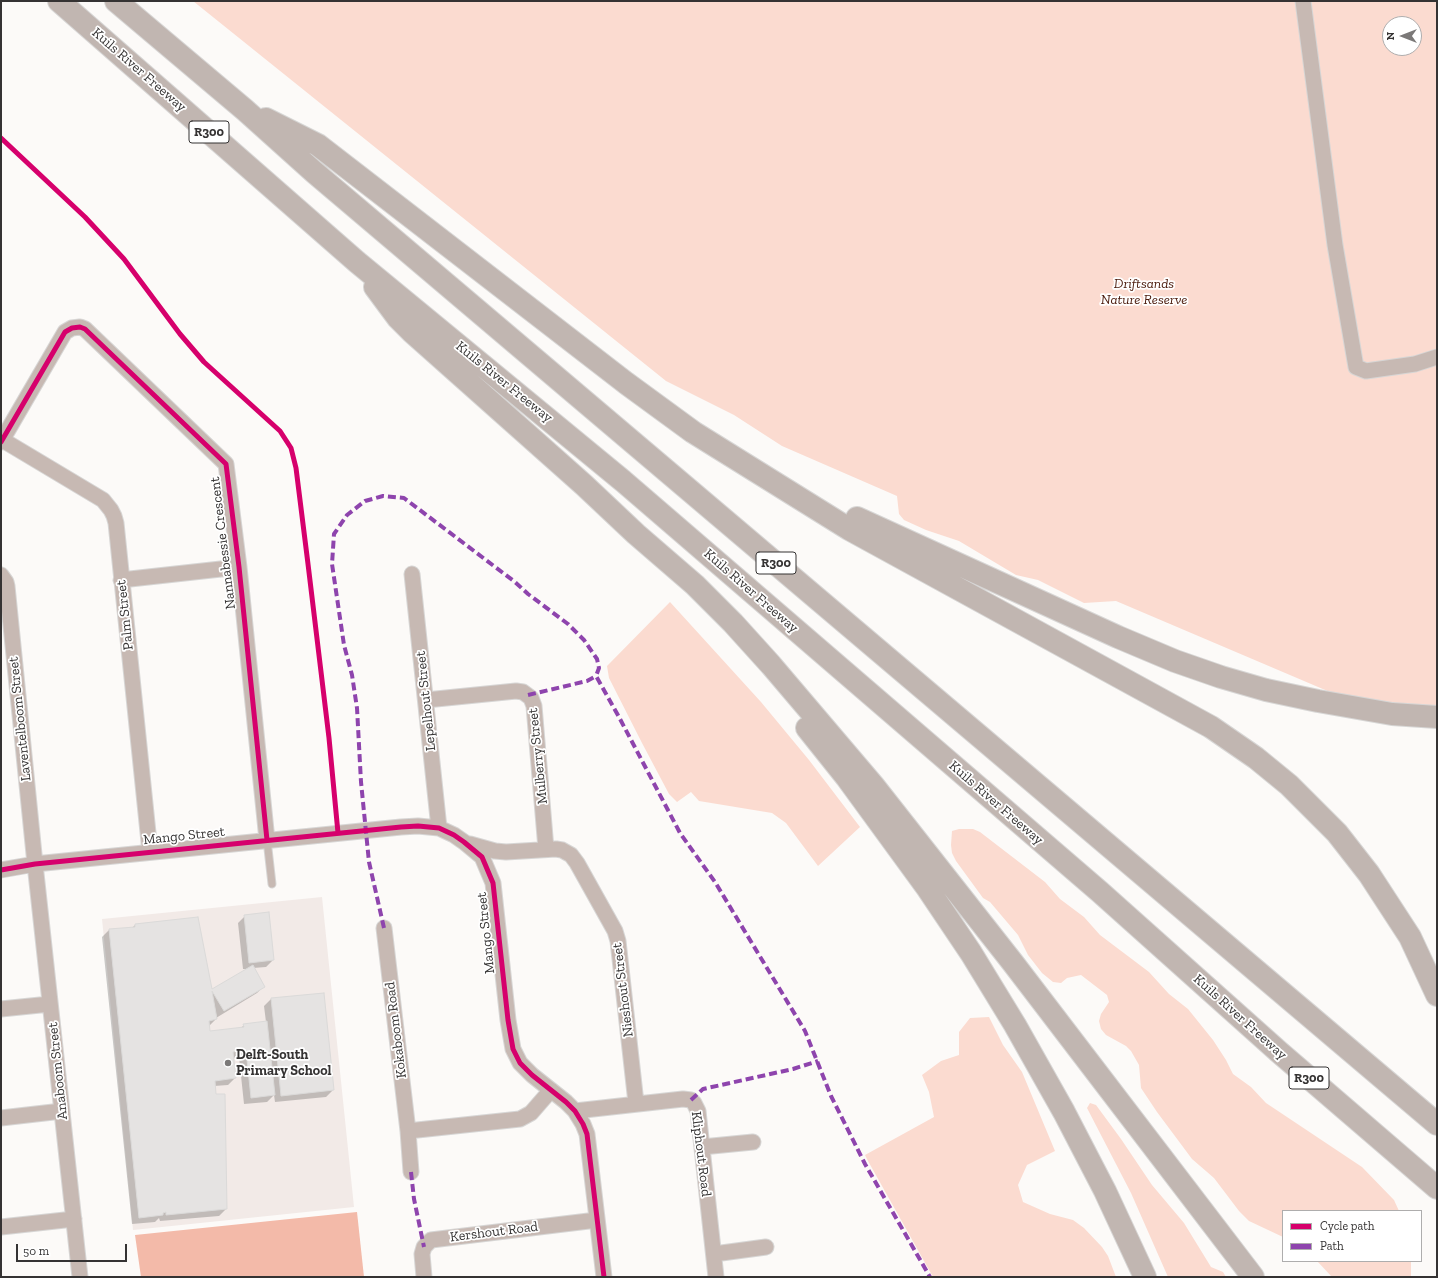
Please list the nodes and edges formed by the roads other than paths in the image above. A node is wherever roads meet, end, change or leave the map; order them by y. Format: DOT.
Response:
graph roads {
  1 [pos="59,1"];
  2 [pos="116,1"];
  3 [pos="1303,1"];
  4 [pos="245,110"];
  5 [pos="357,262"];
  6 [pos="1437,357"];
  7 [pos="1,440"];
  8 [pos="774,481"];
  9 [pos="636,534"];
  10 [pos="239,567"];
  11 [pos="412,574"];
  12 [pos="1,575"];
  13 [pos="122,580"];
  14 [pos="426,700"];
  15 [pos="1437,717"];
  16 [pos="439,828"];
  17 [pos="267,840"];
  18 [pos="464,842"];
  19 [pos="546,849"];
  20 [pos="150,852"];
  21 [pos="35,864"];
  22 [pos="1,870"];
  23 [pos="272,884"];
  24 [pos="384,928"];
  25 [pos="1437,995"];
  26 [pos="50,1004"];
  27 [pos="1,1009"];
  28 [pos="551,1090"];
  29 [pos="636,1103"];
  30 [pos="62,1111"];
  31 [pos="575,1111"];
  32 [pos="1,1118"];
  33 [pos="1437,1124"];
  34 [pos="408,1131"];
  35 [pos="753,1142"];
  36 [pos="702,1147"];
  37 [pos="411,1172"];
  38 [pos="1437,1188"];
  39 [pos="74,1219"];
  40 [pos="597,1220"];
  41 [pos="1,1227"];
  42 [pos="766,1247"];
  43 [pos="714,1254"];
  44 [pos="80,1277"];
  45 [pos="424,1277"];
  46 [pos="604,1277"];
  47 [pos="716,1277"];
  48 [pos="1145,1277"];
  49 [pos="1253,1277"];
  1 -- 5 [label="highway, Kuils River Freeway / R300"];
  2 -- 4 [label="highway, R300"];
  3 -- 6 [label="street"];
  4 -- 8 [label="highway"];
  4 -- 33 [label="highway, R300"];
  5 -- 9 [label="highway"];
  5 -- 38 [label="highway, Kuils River Freeway / R300"];
  7 -- 10 [label="street, Nannabessie Crescent"];
  7 -- 13 [label="street, Palm Street"];
  8 -- 15 [label="highway"];
  8 -- 25 [label="highway"];
  9 -- 48 [label="highway"];
  9 -- 49 [label="highway"];
  10 -- 13 [label="street"];
  10 -- 17 [label="street, Nannabessie Crescent"];
  11 -- 14 [label="street, Lepelhout Street"];
  12 -- 21 [label="street, Laventelboom Street"];
  13 -- 20 [label="street, Palm Street"];
  14 -- 16 [label="street, Lepelhout Street"];
  14 -- 19 [label="street, Mulberry Street"];
  16 -- 17 [label="street, Mango Street"];
  16 -- 18 [label="street, Mango Street"];
  17 -- 20 [label="street, Mango Street"];
  17 -- 23 [label="lane"];
  18 -- 19 [label="street, Nieshout Street"];
  18 -- 28 [label="street, Mango Street"];
  19 -- 29 [label="street, Nieshout Street"];
  20 -- 21 [label="street, Mango Street"];
  21 -- 22 [label="street, Mango Street"];
  21 -- 26 [label="street, Anaboom Street"];
  24 -- 34 [label="street, Kokaboom Road"];
  26 -- 27 [label="street"];
  26 -- 30 [label="street, Anaboom Street"];
  28 -- 31 [label="street, Mango Street"];
  28 -- 34 [label="street"];
  29 -- 31 [label="street, Kliphout Road"];
  29 -- 36 [label="street, Kliphout Road"];
  30 -- 32 [label="street"];
  30 -- 39 [label="street, Anaboom Street"];
  31 -- 40 [label="street, Mango Street"];
  34 -- 37 [label="street, Kokaboom Road"];
  35 -- 36 [label="street"];
  36 -- 43 [label="street, Kliphout Road"];
  39 -- 41 [label="street"];
  39 -- 44 [label="street, Anaboom Street"];
  40 -- 45 [label="street, Kershout Road"];
  40 -- 46 [label="street, Mango Street"];
  42 -- 43 [label="street"];
  43 -- 47 [label="street, Kliphout Road"];
}
